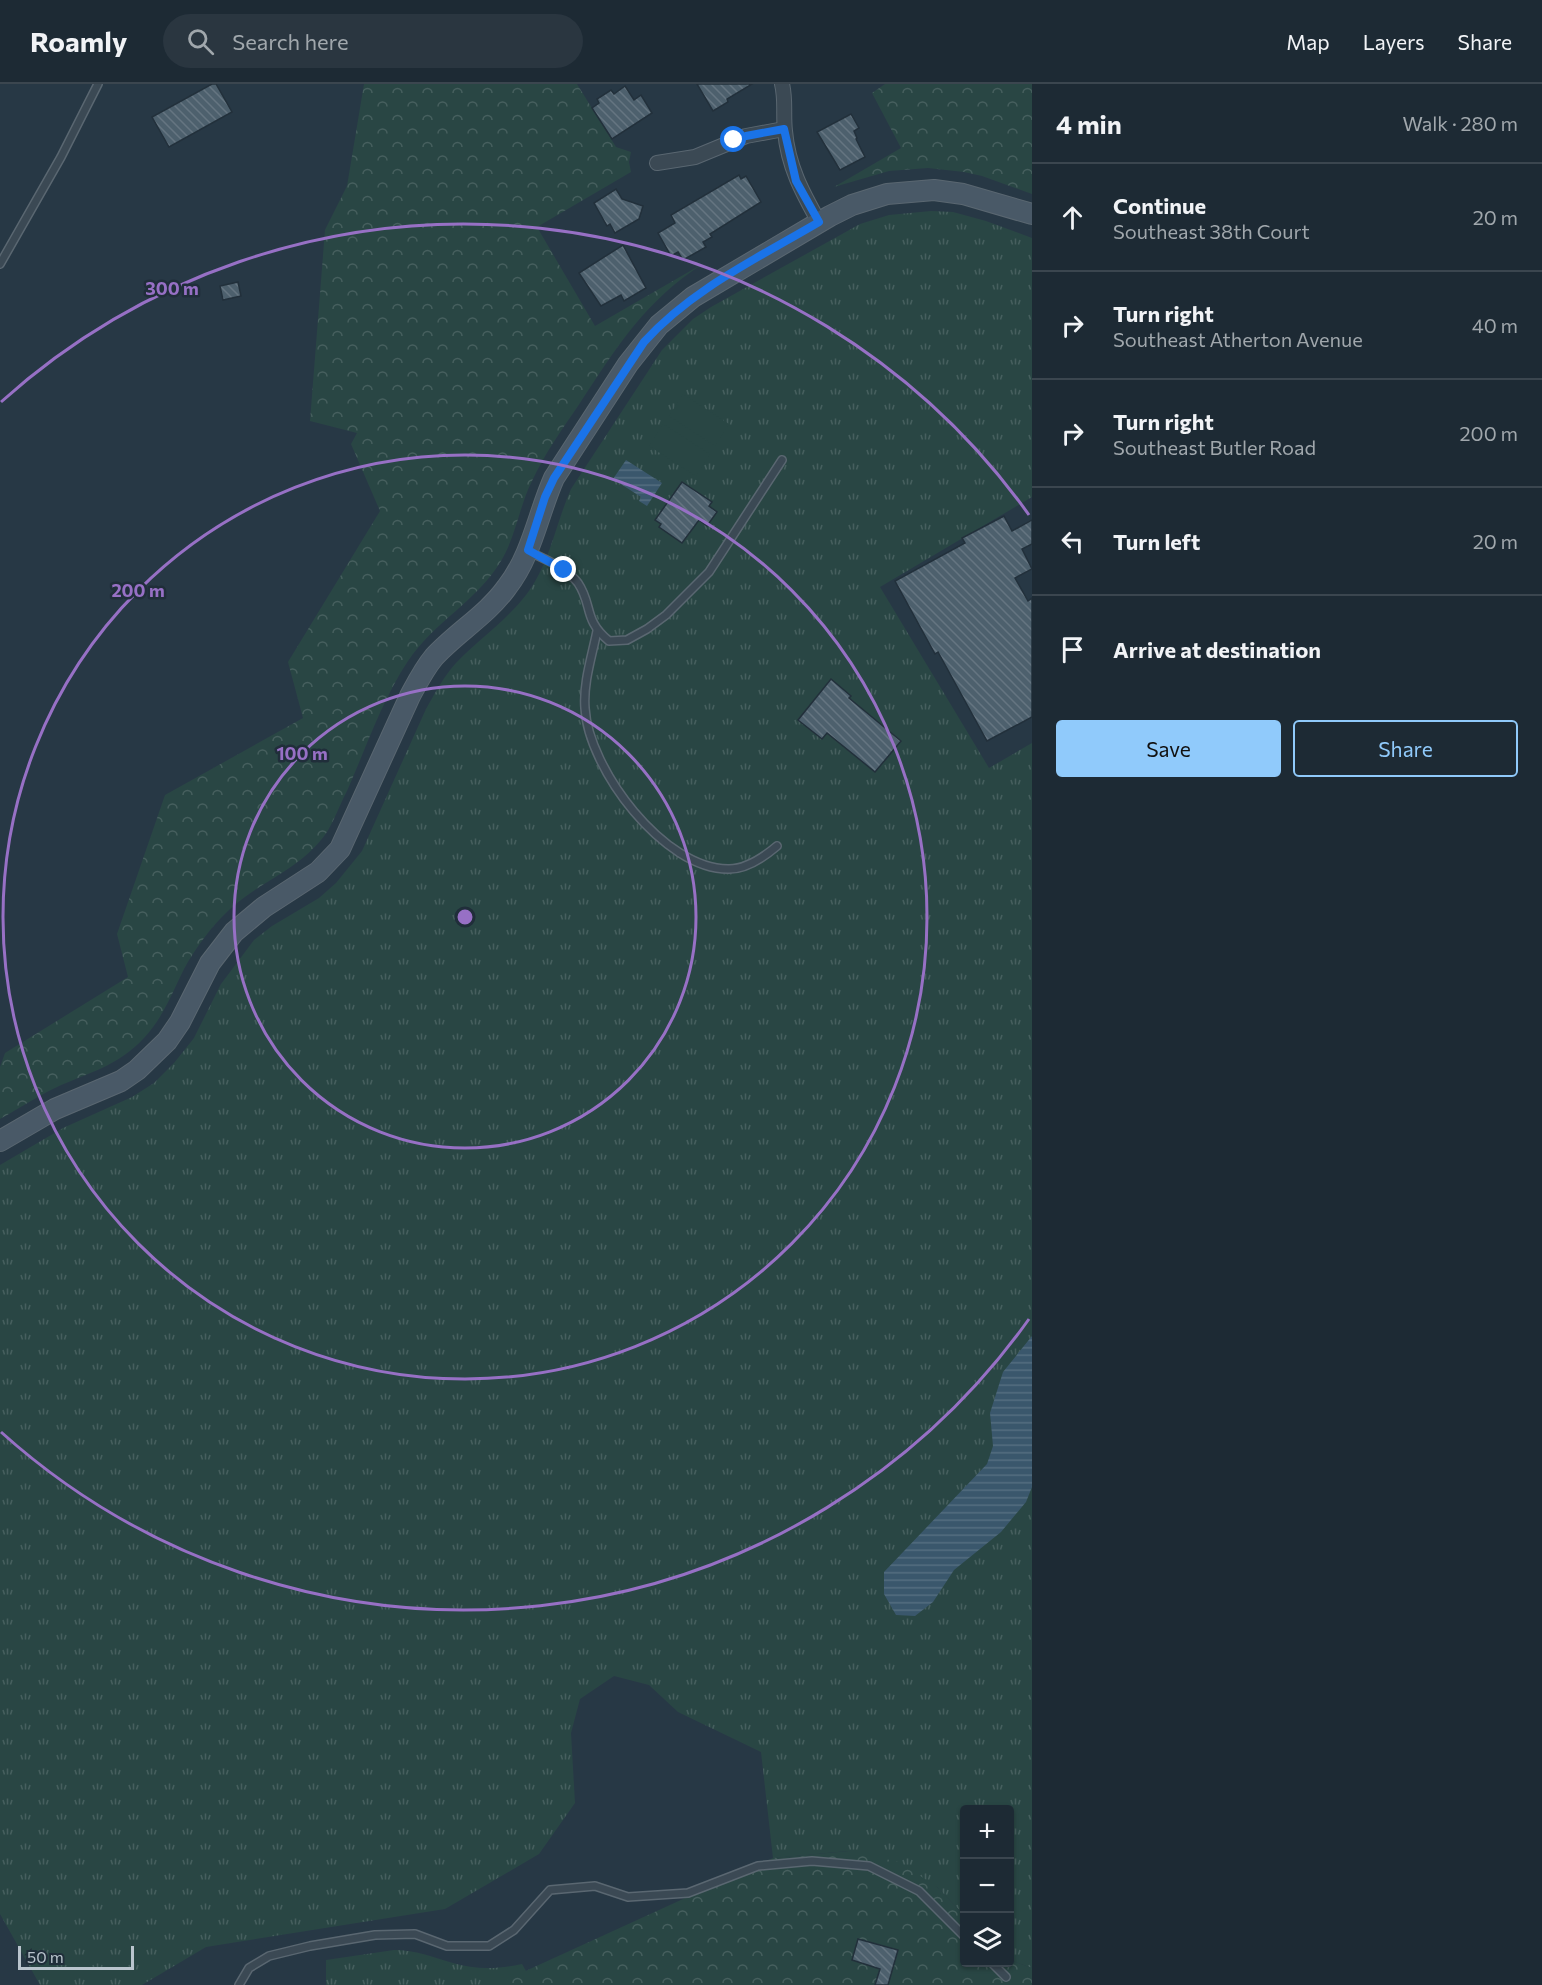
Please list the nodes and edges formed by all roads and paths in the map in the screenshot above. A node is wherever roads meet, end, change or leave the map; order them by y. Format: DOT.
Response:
graph roads {
  1 [pos="98,84"];
  2 [pos="782,84"];
  3 [pos="784,129"];
  4 [pos="657,163"];
  5 [pos="1032,214"];
  6 [pos="819,222"];
  7 [pos="0,264"];
  8 [pos="782,460"];
  9 [pos="528,550"];
  10 [pos="597,631"];
  11 [pos="777,846"];
  12 [pos="0,1141"];
  13 [pos="960,1932"];
  14 [pos="996,1967"];
  15 [pos="1006,1977"];
  16 [pos="239,1985"];
  1 -- 7 [label="lane"];
  2 -- 3 [label="street"];
  3 -- 4 [label="street"];
  3 -- 6 [label="street"];
  5 -- 6 [label="main road"];
  6 -- 9 [label="main road"];
  8 -- 10 [label="lane"];
  9 -- 10 [label="lane"];
  9 -- 12 [label="main road"];
  10 -- 11 [label="lane"];
  13 -- 16 [label="lane"];
  14 -- 15 [label="lane"];
}
